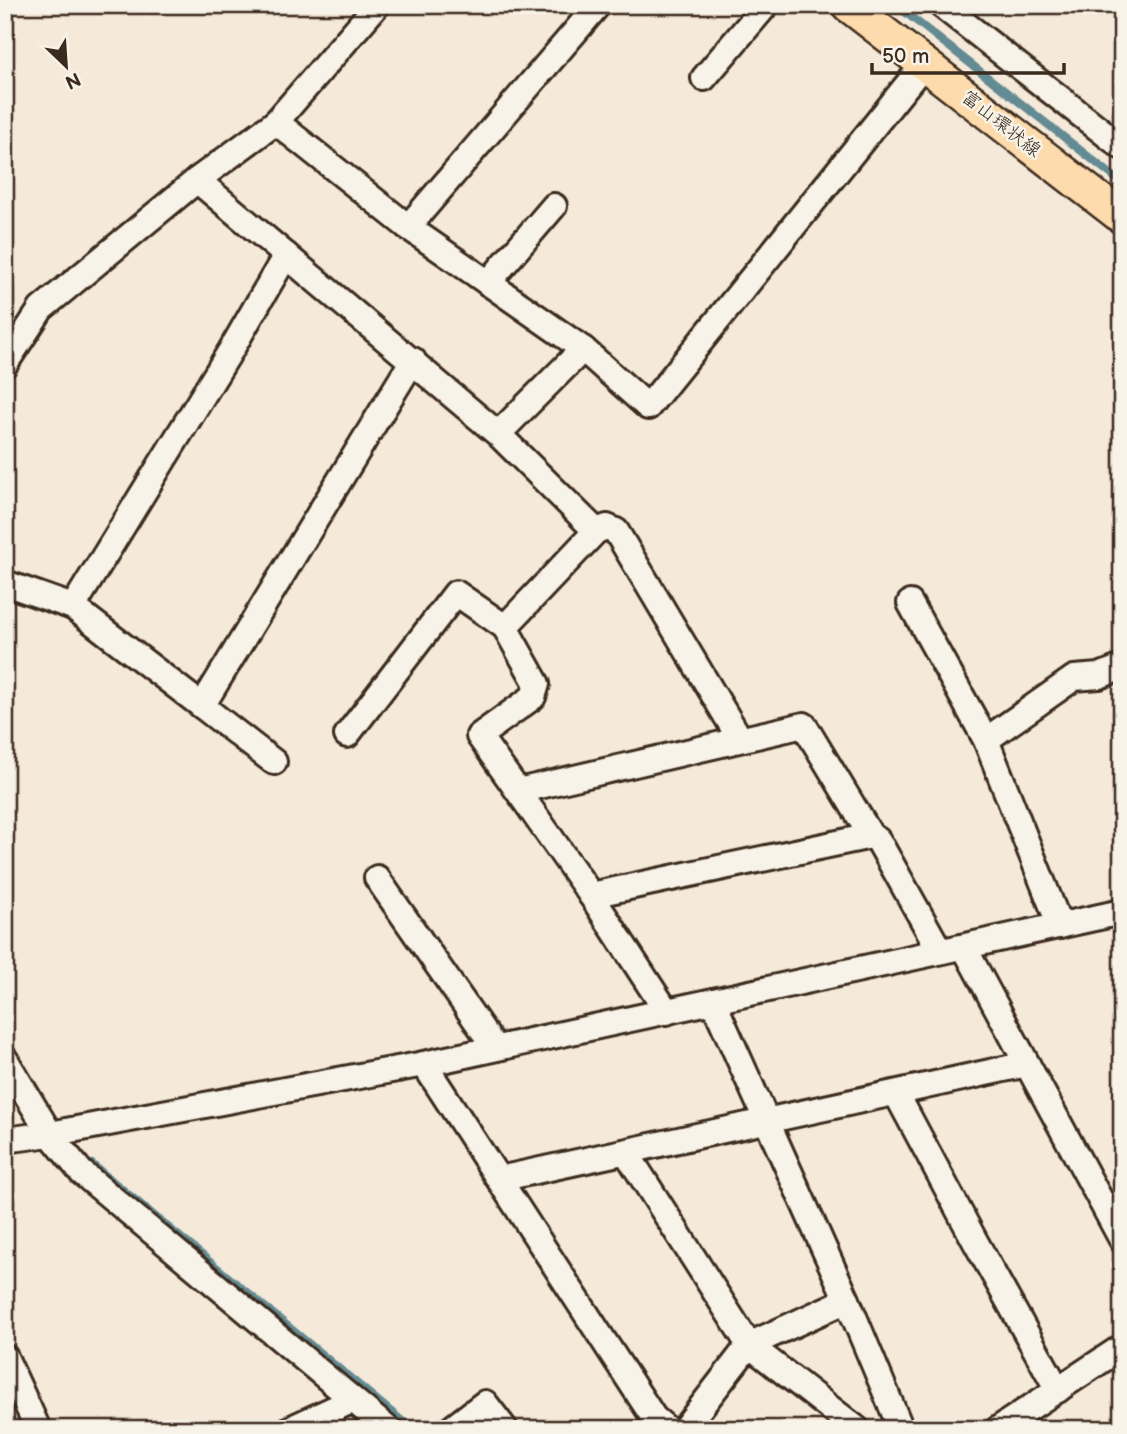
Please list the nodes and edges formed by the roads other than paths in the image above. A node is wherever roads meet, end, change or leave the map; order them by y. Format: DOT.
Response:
graph roads {
  1 [pos="377,5"];
  2 [pos="598,5"];
  3 [pos="766,5"];
  4 [pos="848,5"];
  5 [pos="941,5"];
  6 [pos="924,64"];
  7 [pos="704,78"];
  8 [pos="276,121"];
  9 [pos="1122,147"];
  10 [pos="198,180"];
  11 [pos="554,206"];
  12 [pos="1122,217"];
  13 [pos="408,227"];
  14 [pos="286,255"];
  15 [pos="488,283"];
  16 [pos="583,349"];
  17 [pos="413,360"];
  18 [pos="5,364"];
  19 [pos="498,434"];
  20 [pos="596,531"];
  21 [pos="5,583"];
  22 [pos="910,603"];
  23 [pos="73,607"];
  24 [pos="505,627"];
  25 [pos="1122,667"];
  26 [pos="202,706"];
  27 [pos="347,736"];
  28 [pos="740,739"];
  29 [pos="986,740"];
  30 [pos="274,762"];
  31 [pos="518,791"];
  32 [pos="872,836"];
  33 [pos="377,878"];
  34 [pos="590,895"];
  35 [pos="1122,912"];
  36 [pos="1060,926"];
  37 [pos="952,949"];
  38 [pos="713,1001"];
  39 [pos="667,1012"];
  40 [pos="495,1048"];
  41 [pos="5,1059"];
  42 [pos="424,1064"];
  43 [pos="1027,1064"];
  44 [pos="896,1093"];
  45 [pos="766,1121"];
  46 [pos="50,1134"];
  47 [pos="5,1140"];
  48 [pos="626,1152"];
  49 [pos="499,1180"];
  50 [pos="1122,1240"];
  51 [pos="847,1300"];
  52 [pos="749,1345"];
  53 [pos="1122,1347"];
  54 [pos="5,1357"];
  55 [pos="1058,1390"];
  56 [pos="353,1400"];
  57 [pos="38,1429"];
  58 [pos="290,1429"];
  59 [pos="388,1429"];
  60 [pos="451,1429"];
  61 [pos="505,1429"];
  62 [pos="667,1429"];
  63 [pos="684,1429"];
  64 [pos="857,1429"];
  65 [pos="901,1429"];
  66 [pos="998,1429"];
  1 -- 8 [label="street"];
  2 -- 13 [label="street"];
  3 -- 7 [label="street"];
  4 -- 6 [label="main road, 富山環状線"];
  5 -- 9 [label="street"];
  6 -- 12 [label="main road, 富山環状線"];
  6 -- 16 [label="street"];
  8 -- 10 [label="street"];
  8 -- 13 [label="street"];
  10 -- 14 [label="street"];
  10 -- 18 [label="street"];
  11 -- 15 [label="street"];
  13 -- 15 [label="street"];
  14 -- 17 [label="street"];
  14 -- 23 [label="street"];
  15 -- 16 [label="street"];
  16 -- 19 [label="street"];
  17 -- 19 [label="street"];
  17 -- 26 [label="street"];
  19 -- 20 [label="street"];
  20 -- 24 [label="street"];
  20 -- 28 [label="street"];
  21 -- 23 [label="street"];
  22 -- 29 [label="street"];
  23 -- 26 [label="street"];
  24 -- 27 [label="street"];
  24 -- 31 [label="street"];
  25 -- 29 [label="street"];
  26 -- 30 [label="street"];
  28 -- 31 [label="street"];
  28 -- 32 [label="street"];
  29 -- 36 [label="street"];
  31 -- 34 [label="street"];
  32 -- 34 [label="street"];
  32 -- 37 [label="street"];
  33 -- 40 [label="street"];
  34 -- 39 [label="street"];
  35 -- 36 [label="street"];
  36 -- 37 [label="street"];
  37 -- 38 [label="street"];
  37 -- 43 [label="street"];
  38 -- 39 [label="street"];
  38 -- 45 [label="street"];
  39 -- 40 [label="street"];
  40 -- 42 [label="street"];
  41 -- 46 [label="street"];
  42 -- 46 [label="street"];
  42 -- 49 [label="street"];
  43 -- 44 [label="street"];
  43 -- 50 [label="street"];
  44 -- 45 [label="street"];
  44 -- 55 [label="street"];
  45 -- 48 [label="street"];
  45 -- 51 [label="street"];
  46 -- 47 [label="street"];
  46 -- 56 [label="street"];
  48 -- 49 [label="street"];
  48 -- 52 [label="street"];
  49 -- 62 [label="street"];
  51 -- 52 [label="street"];
  51 -- 65 [label="street"];
  52 -- 63 [label="street"];
  52 -- 64 [label="street"];
  53 -- 55 [label="street"];
  54 -- 57 [label="street"];
  55 -- 66 [label="street"];
  56 -- 58 [label="street"];
  56 -- 59 [label="street"];
  60 -- 61 [label="street"];
}
